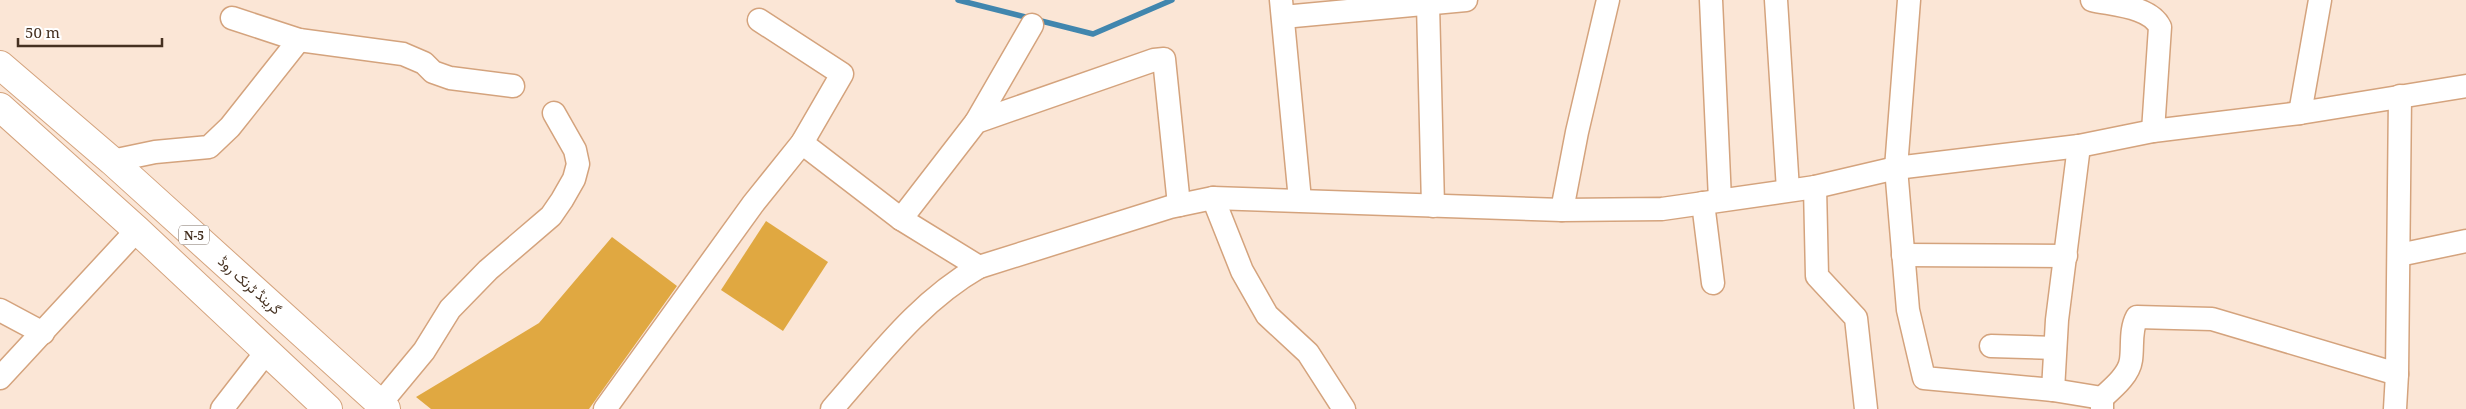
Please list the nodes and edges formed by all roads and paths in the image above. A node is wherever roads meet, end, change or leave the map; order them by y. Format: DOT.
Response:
graph roads {
  1 [pos="1466,0"];
  2 [pos="1608,0"];
  3 [pos="1711,0"];
  4 [pos="1776,0"];
  5 [pos="1909,0"];
  6 [pos="2092,0"];
  7 [pos="2320,0"];
  8 [pos="1428,4"];
  9 [pos="2135,5"];
  10 [pos="1282,8"];
  11 [pos="232,18"];
  12 [pos="759,20"];
  13 [pos="1032,25"];
  14 [pos="299,40"];
  15 [pos="0,64"];
  16 [pos="513,86"];
  17 [pos="2466,86"];
  18 [pos="2400,96"];
  19 [pos="0,107"];
  20 [pos="554,113"];
  21 [pos="2300,113"];
  22 [pos="976,122"];
  23 [pos="2153,131"];
  24 [pos="802,143"];
  25 [pos="2079,146"];
  26 [pos="112,161"];
  27 [pos="1896,168"];
  28 [pos="1815,187"];
  29 [pos="1788,190"];
  30 [pos="1213,198"];
  31 [pos="1300,200"];
  32 [pos="1711,202"];
  33 [pos="1179,205"];
  34 [pos="1433,206"];
  35 [pos="1562,210"];
  36 [pos="901,219"];
  37 [pos="137,230"];
  38 [pos="2466,241"];
  39 [pos="1903,256"];
  40 [pos="2066,256"];
  41 [pos="2398,256"];
  42 [pos="979,267"];
  43 [pos="1713,283"];
  44 [pos="0,310"];
  45 [pos="43,333"];
  46 [pos="1991,346"];
  47 [pos="2055,348"];
  48 [pos="267,351"];
  49 [pos="2398,374"];
  50 [pos="0,378"];
  51 [pos="2052,390"];
  52 [pos="2102,403"];
  53 [pos="383,407"];
  54 [pos="222,409"];
  55 [pos="328,409"];
  56 [pos="605,409"];
  57 [pos="832,409"];
  58 [pos="1344,409"];
  59 [pos="1866,409"];
  60 [pos="2395,409"];
  1 -- 8 [label="street"];
  2 -- 35 [label="street"];
  3 -- 32 [label="street"];
  4 -- 29 [label="street"];
  5 -- 27 [label="street"];
  6 -- 9 [label="street"];
  7 -- 21 [label="street"];
  8 -- 10 [label="street"];
  8 -- 34 [label="street"];
  9 -- 23 [label="street"];
  10 -- 31 [label="street"];
  11 -- 14 [label="street"];
  12 -- 24 [label="street"];
  13 -- 22 [label="street"];
  14 -- 16 [label="street"];
  14 -- 26 [label="street"];
  15 -- 26 [label="highway, گرینڈ ٹرنک روڈ / N-5"];
  17 -- 18 [label="street"];
  18 -- 21 [label="street"];
  18 -- 41 [label="street"];
  19 -- 37 [label="highway, N-5"];
  20 -- 53 [label="street"];
  21 -- 23 [label="street"];
  22 -- 33 [label="street"];
  22 -- 36 [label="street"];
  23 -- 25 [label="street"];
  24 -- 36 [label="street"];
  24 -- 56 [label="street"];
  25 -- 27 [label="street"];
  25 -- 40 [label="street"];
  26 -- 53 [label="highway, گرینڈ ٹرنک روڈ / N-5"];
  27 -- 28 [label="street"];
  27 -- 39 [label="street"];
  28 -- 29 [label="street"];
  28 -- 59 [label="street"];
  29 -- 32 [label="street"];
  30 -- 31 [label="street"];
  30 -- 33 [label="street"];
  30 -- 58 [label="street"];
  31 -- 34 [label="street"];
  32 -- 35 [label="street"];
  32 -- 43 [label="street"];
  33 -- 42 [label="street"];
  34 -- 35 [label="street"];
  36 -- 42 [label="street"];
  37 -- 45 [label="street"];
  37 -- 48 [label="highway, N-5"];
  38 -- 41 [label="street"];
  39 -- 40 [label="street"];
  39 -- 51 [label="street"];
  40 -- 47 [label="street"];
  41 -- 49 [label="street"];
  42 -- 57 [label="street"];
  44 -- 45 [label="street"];
  45 -- 50 [label="street"];
  46 -- 47 [label="street"];
  47 -- 51 [label="street"];
  48 -- 54 [label="street"];
  48 -- 55 [label="highway, N-5"];
  49 -- 52 [label="street"];
  49 -- 60 [label="street"];
  51 -- 52 [label="street"];
}
